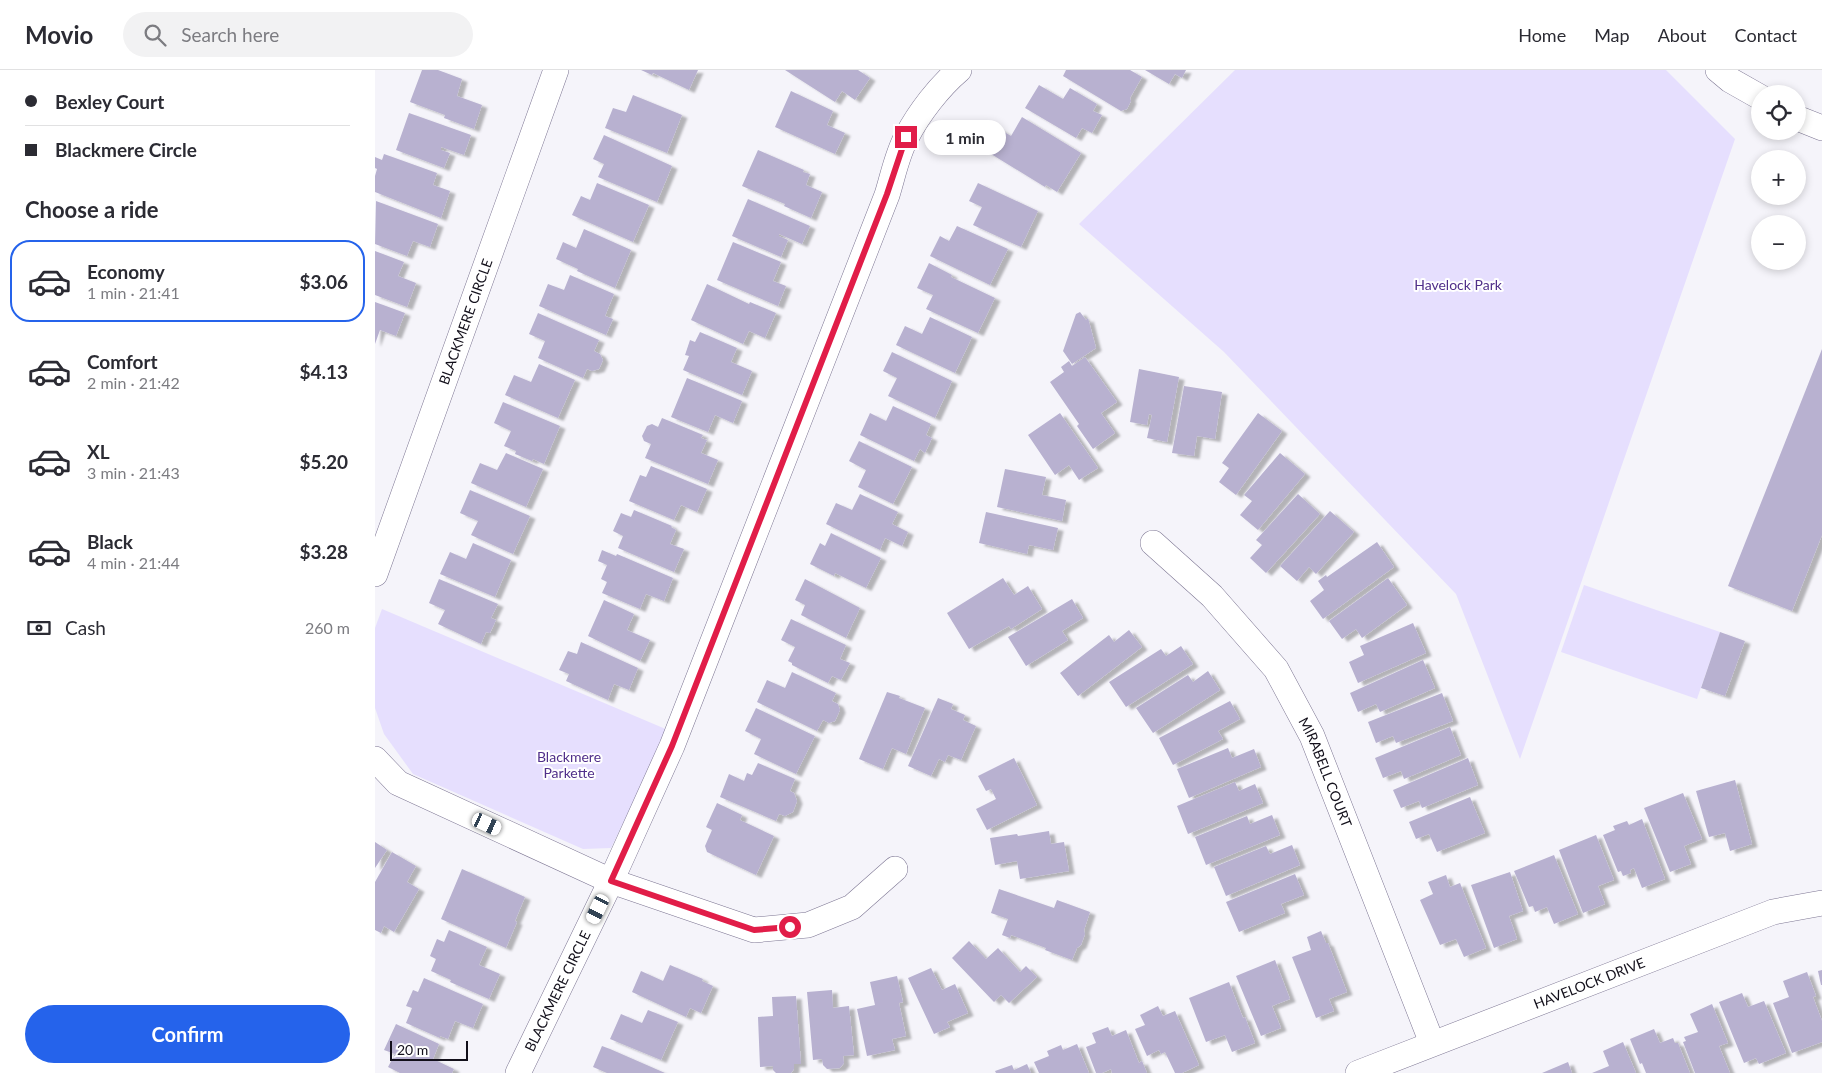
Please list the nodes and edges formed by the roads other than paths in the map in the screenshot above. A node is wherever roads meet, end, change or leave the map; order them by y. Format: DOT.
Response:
graph roads {
  1 [pos="556,70"];
  2 [pos="959,70"];
  3 [pos="1718,70"];
  4 [pos="1751,92"];
  5 [pos="1806,122"];
  6 [pos="1822,128"];
  7 [pos="1153,543"];
  8 [pos="375,574"];
  9 [pos="375,759"];
  10 [pos="895,869"];
  11 [pos="611,881"];
  12 [pos="1822,903"];
  13 [pos="1433,1043"];
  14 [pos="518,1073"];
  15 [pos="1358,1073"];
  1 -- 8 [label="street, BLACKMERE CIRCLE"];
  2 -- 11 [label="street, BLACKMERE CIRCLE"];
  3 -- 4 [label="street"];
  5 -- 6 [label="street"];
  7 -- 13 [label="street, MIRABELL COURT"];
  9 -- 11 [label="street"];
  10 -- 11 [label="street"];
  11 -- 14 [label="street, BLACKMERE CIRCLE"];
  12 -- 13 [label="street, HAVELOCK DRIVE"];
  13 -- 15 [label="street, HAVELOCK DRIVE"];
}
